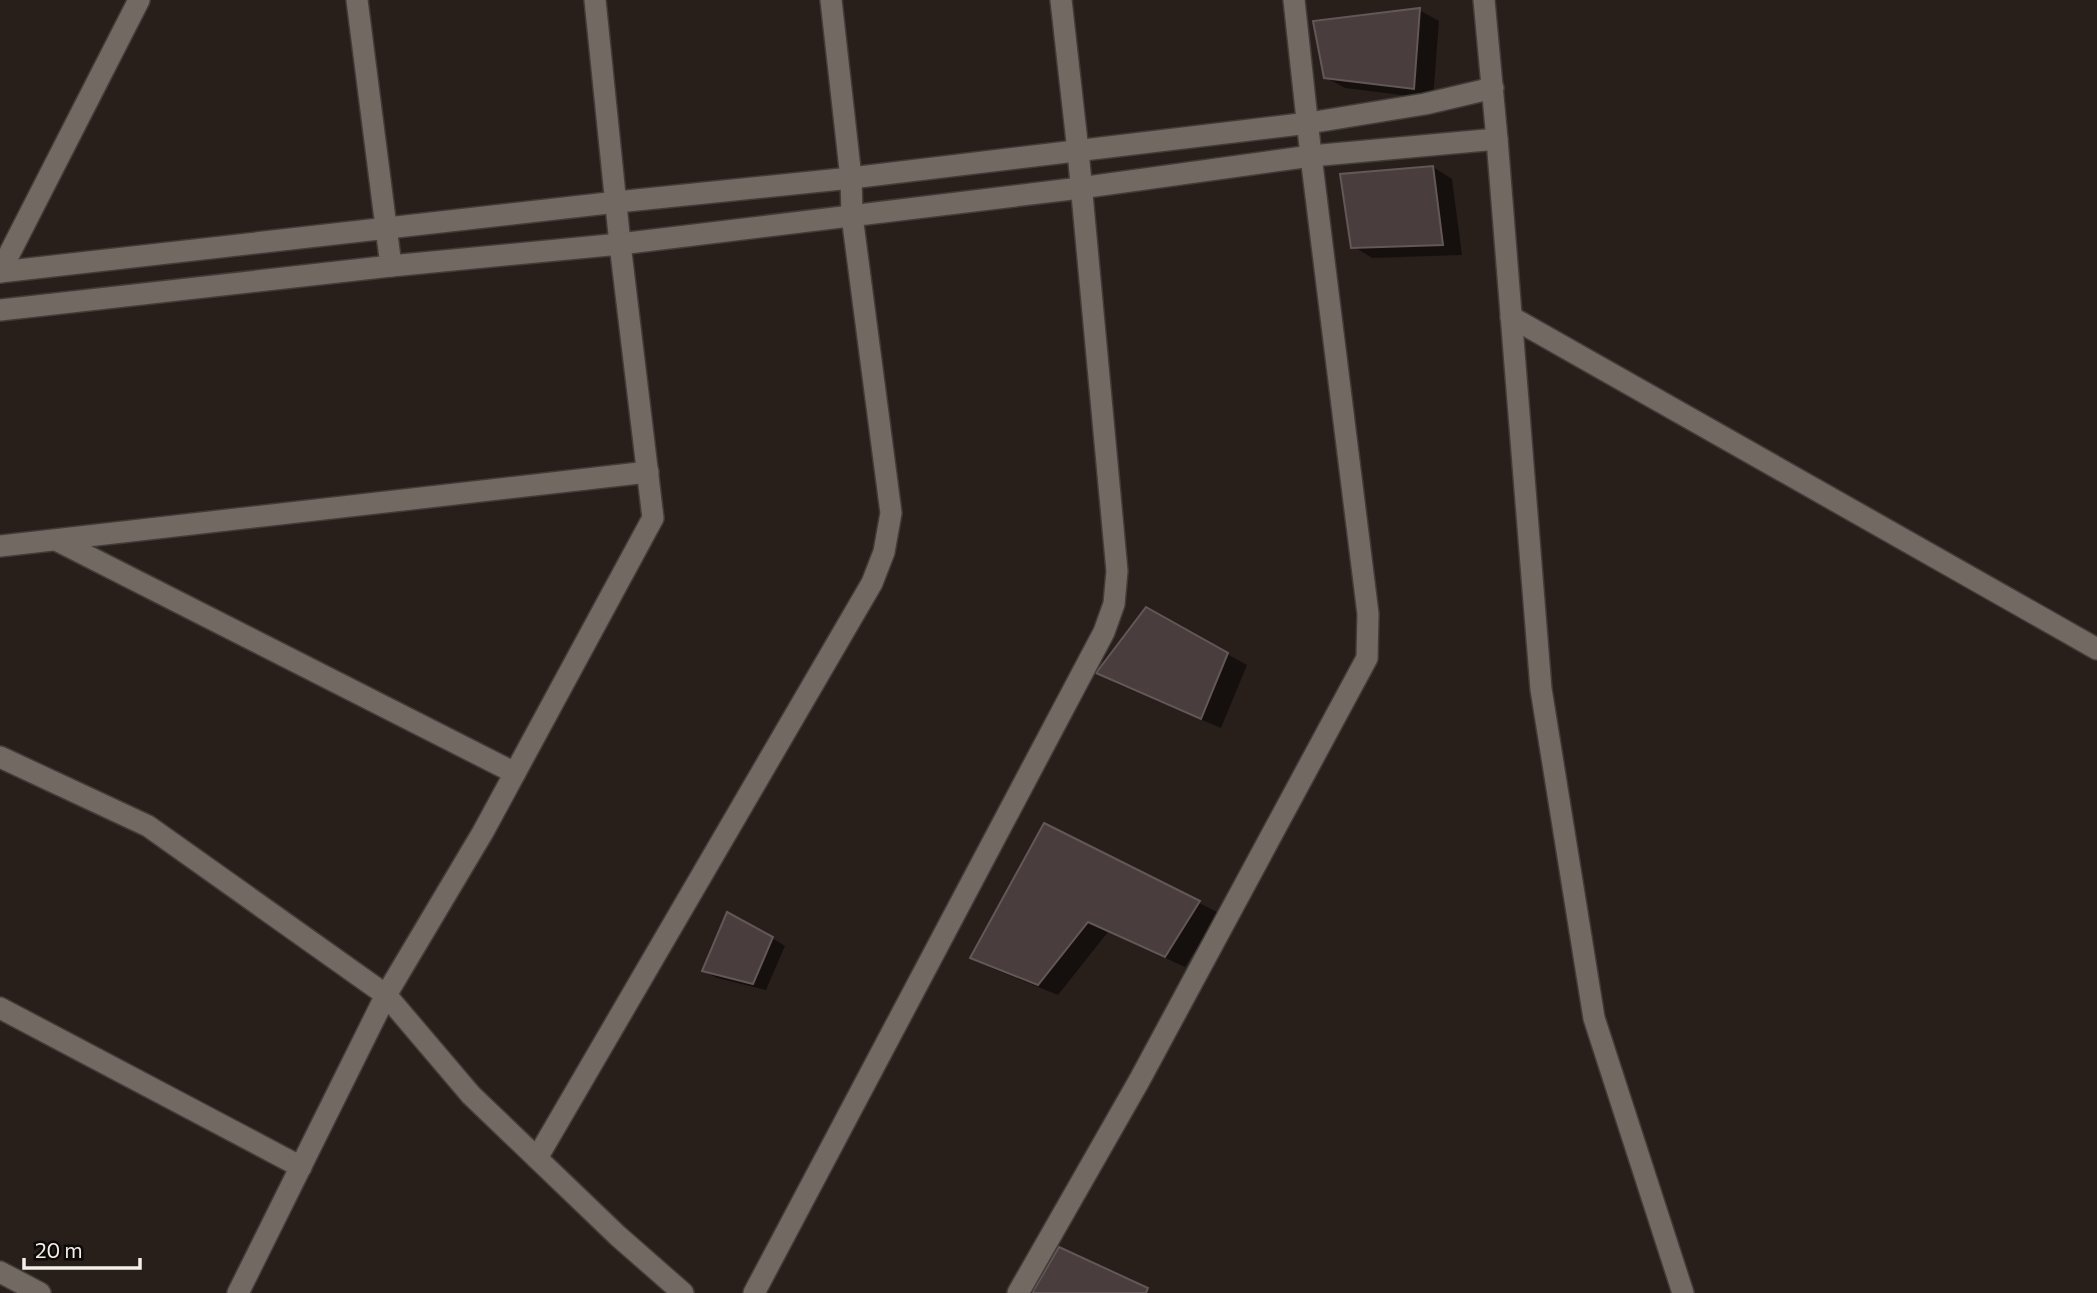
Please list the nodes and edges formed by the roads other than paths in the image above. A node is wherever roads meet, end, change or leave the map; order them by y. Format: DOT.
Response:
graph roads {
  1 [pos="139,0"];
  2 [pos="357,0"];
  3 [pos="595,0"];
  4 [pos="831,0"];
  5 [pos="1061,0"];
  6 [pos="1294,0"];
  7 [pos="1484,0"];
  8 [pos="1493,88"];
  9 [pos="1309,123"];
  10 [pos="1497,139"];
  11 [pos="1078,151"];
  12 [pos="1311,156"];
  13 [pos="851,178"];
  14 [pos="1080,188"];
  15 [pos="617,202"];
  16 [pos="852,216"];
  17 [pos="385,229"];
  18 [pos="8,236"];
  19 [pos="620,244"];
  20 [pos="391,266"];
  21 [pos="0,272"];
  22 [pos="0,310"];
  23 [pos="1511,317"];
  24 [pos="648,472"];
  25 [pos="56,540"];
  26 [pos="0,546"];
  27 [pos="2097,649"];
  28 [pos="0,757"];
  29 [pos="515,773"];
  30 [pos="386,995"];
  31 [pos="0,1008"];
  32 [pos="537,1158"];
  33 [pos="301,1167"];
  34 [pos="0,1272"];
  35 [pos="40,1293"];
  36 [pos="239,1293"];
  37 [pos="683,1293"];
  38 [pos="754,1293"];
  39 [pos="1018,1293"];
  40 [pos="1683,1293"];
  1 -- 18 [label="street"];
  2 -- 17 [label="street"];
  3 -- 15 [label="street"];
  4 -- 13 [label="street"];
  5 -- 11 [label="street"];
  6 -- 9 [label="street"];
  7 -- 8 [label="street"];
  8 -- 9 [label="street"];
  8 -- 10 [label="street"];
  9 -- 11 [label="street"];
  9 -- 12 [label="street"];
  10 -- 12 [label="street"];
  10 -- 23 [label="street"];
  11 -- 13 [label="street"];
  11 -- 14 [label="street"];
  12 -- 14 [label="street"];
  12 -- 39 [label="street"];
  13 -- 15 [label="street"];
  13 -- 16 [label="street"];
  14 -- 16 [label="street"];
  14 -- 38 [label="street"];
  15 -- 17 [label="street"];
  15 -- 19 [label="street"];
  16 -- 19 [label="street"];
  16 -- 32 [label="street"];
  17 -- 20 [label="street"];
  17 -- 21 [label="street"];
  18 -- 21 [label="street"];
  19 -- 20 [label="street"];
  19 -- 24 [label="street"];
  20 -- 22 [label="street"];
  23 -- 27 [label="street"];
  23 -- 40 [label="street"];
  24 -- 25 [label="street"];
  24 -- 29 [label="street"];
  25 -- 26 [label="street"];
  25 -- 29 [label="street"];
  28 -- 30 [label="street"];
  29 -- 30 [label="street"];
  30 -- 32 [label="street"];
  30 -- 33 [label="street"];
  31 -- 33 [label="street"];
  32 -- 37 [label="street"];
  33 -- 36 [label="street"];
  34 -- 35 [label="street"];
}
